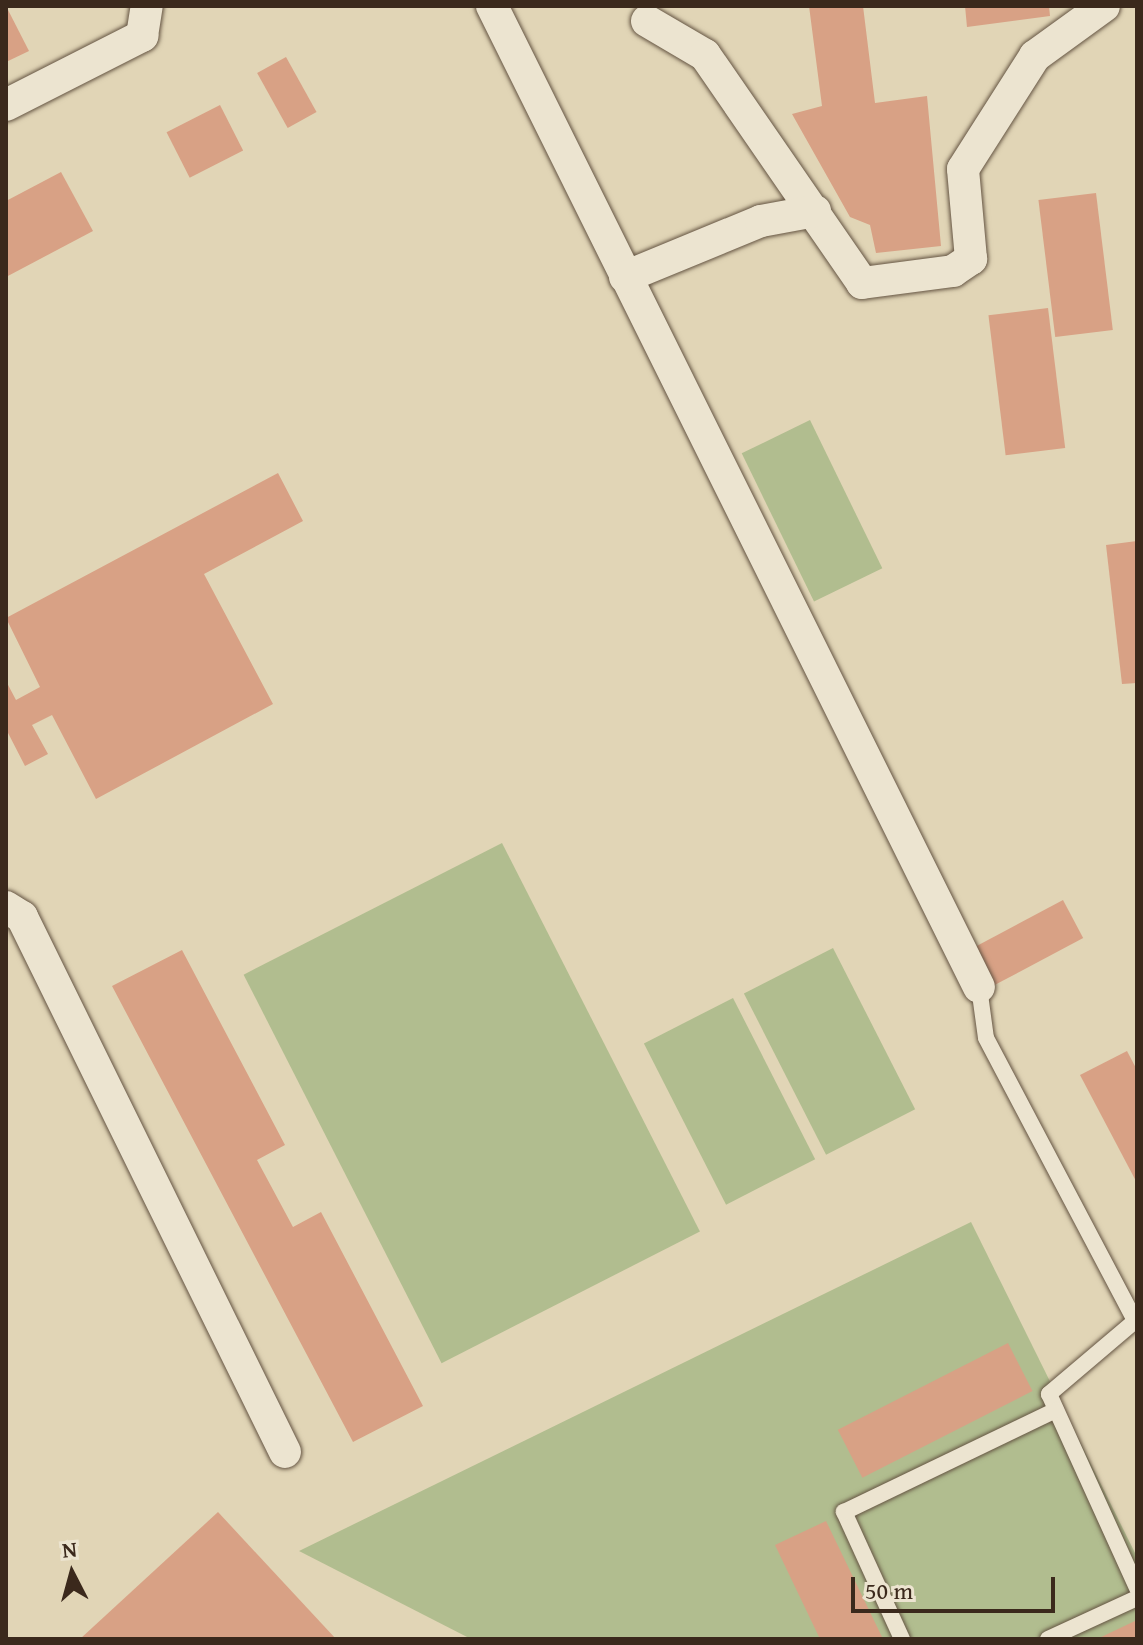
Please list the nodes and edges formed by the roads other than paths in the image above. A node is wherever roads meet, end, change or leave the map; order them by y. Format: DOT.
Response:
graph roads {
  1 [pos="147,6"];
  2 [pos="492,6"];
  3 [pos="1104,6"];
  4 [pos="647,21"];
  5 [pos="6,105"];
  6 [pos="815,211"];
  7 [pos="625,277"];
  8 [pos="6,907"];
  9 [pos="979,987"];
  10 [pos="1056,1410"];
  11 [pos="285,1452"];
  12 [pos="1137,1588"];
  13 [pos="1137,1598"];
  14 [pos="902,1639"];
  15 [pos="1048,1639"];
  1 -- 5 [label="street"];
  2 -- 7 [label="street"];
  3 -- 6 [label="street"];
  4 -- 6 [label="street"];
  6 -- 7 [label="street"];
  7 -- 9 [label="street"];
  8 -- 11 [label="street"];
  9 -- 10 [label="lane"];
  10 -- 12 [label="lane"];
  10 -- 14 [label="lane"];
  13 -- 15 [label="lane"];
}
